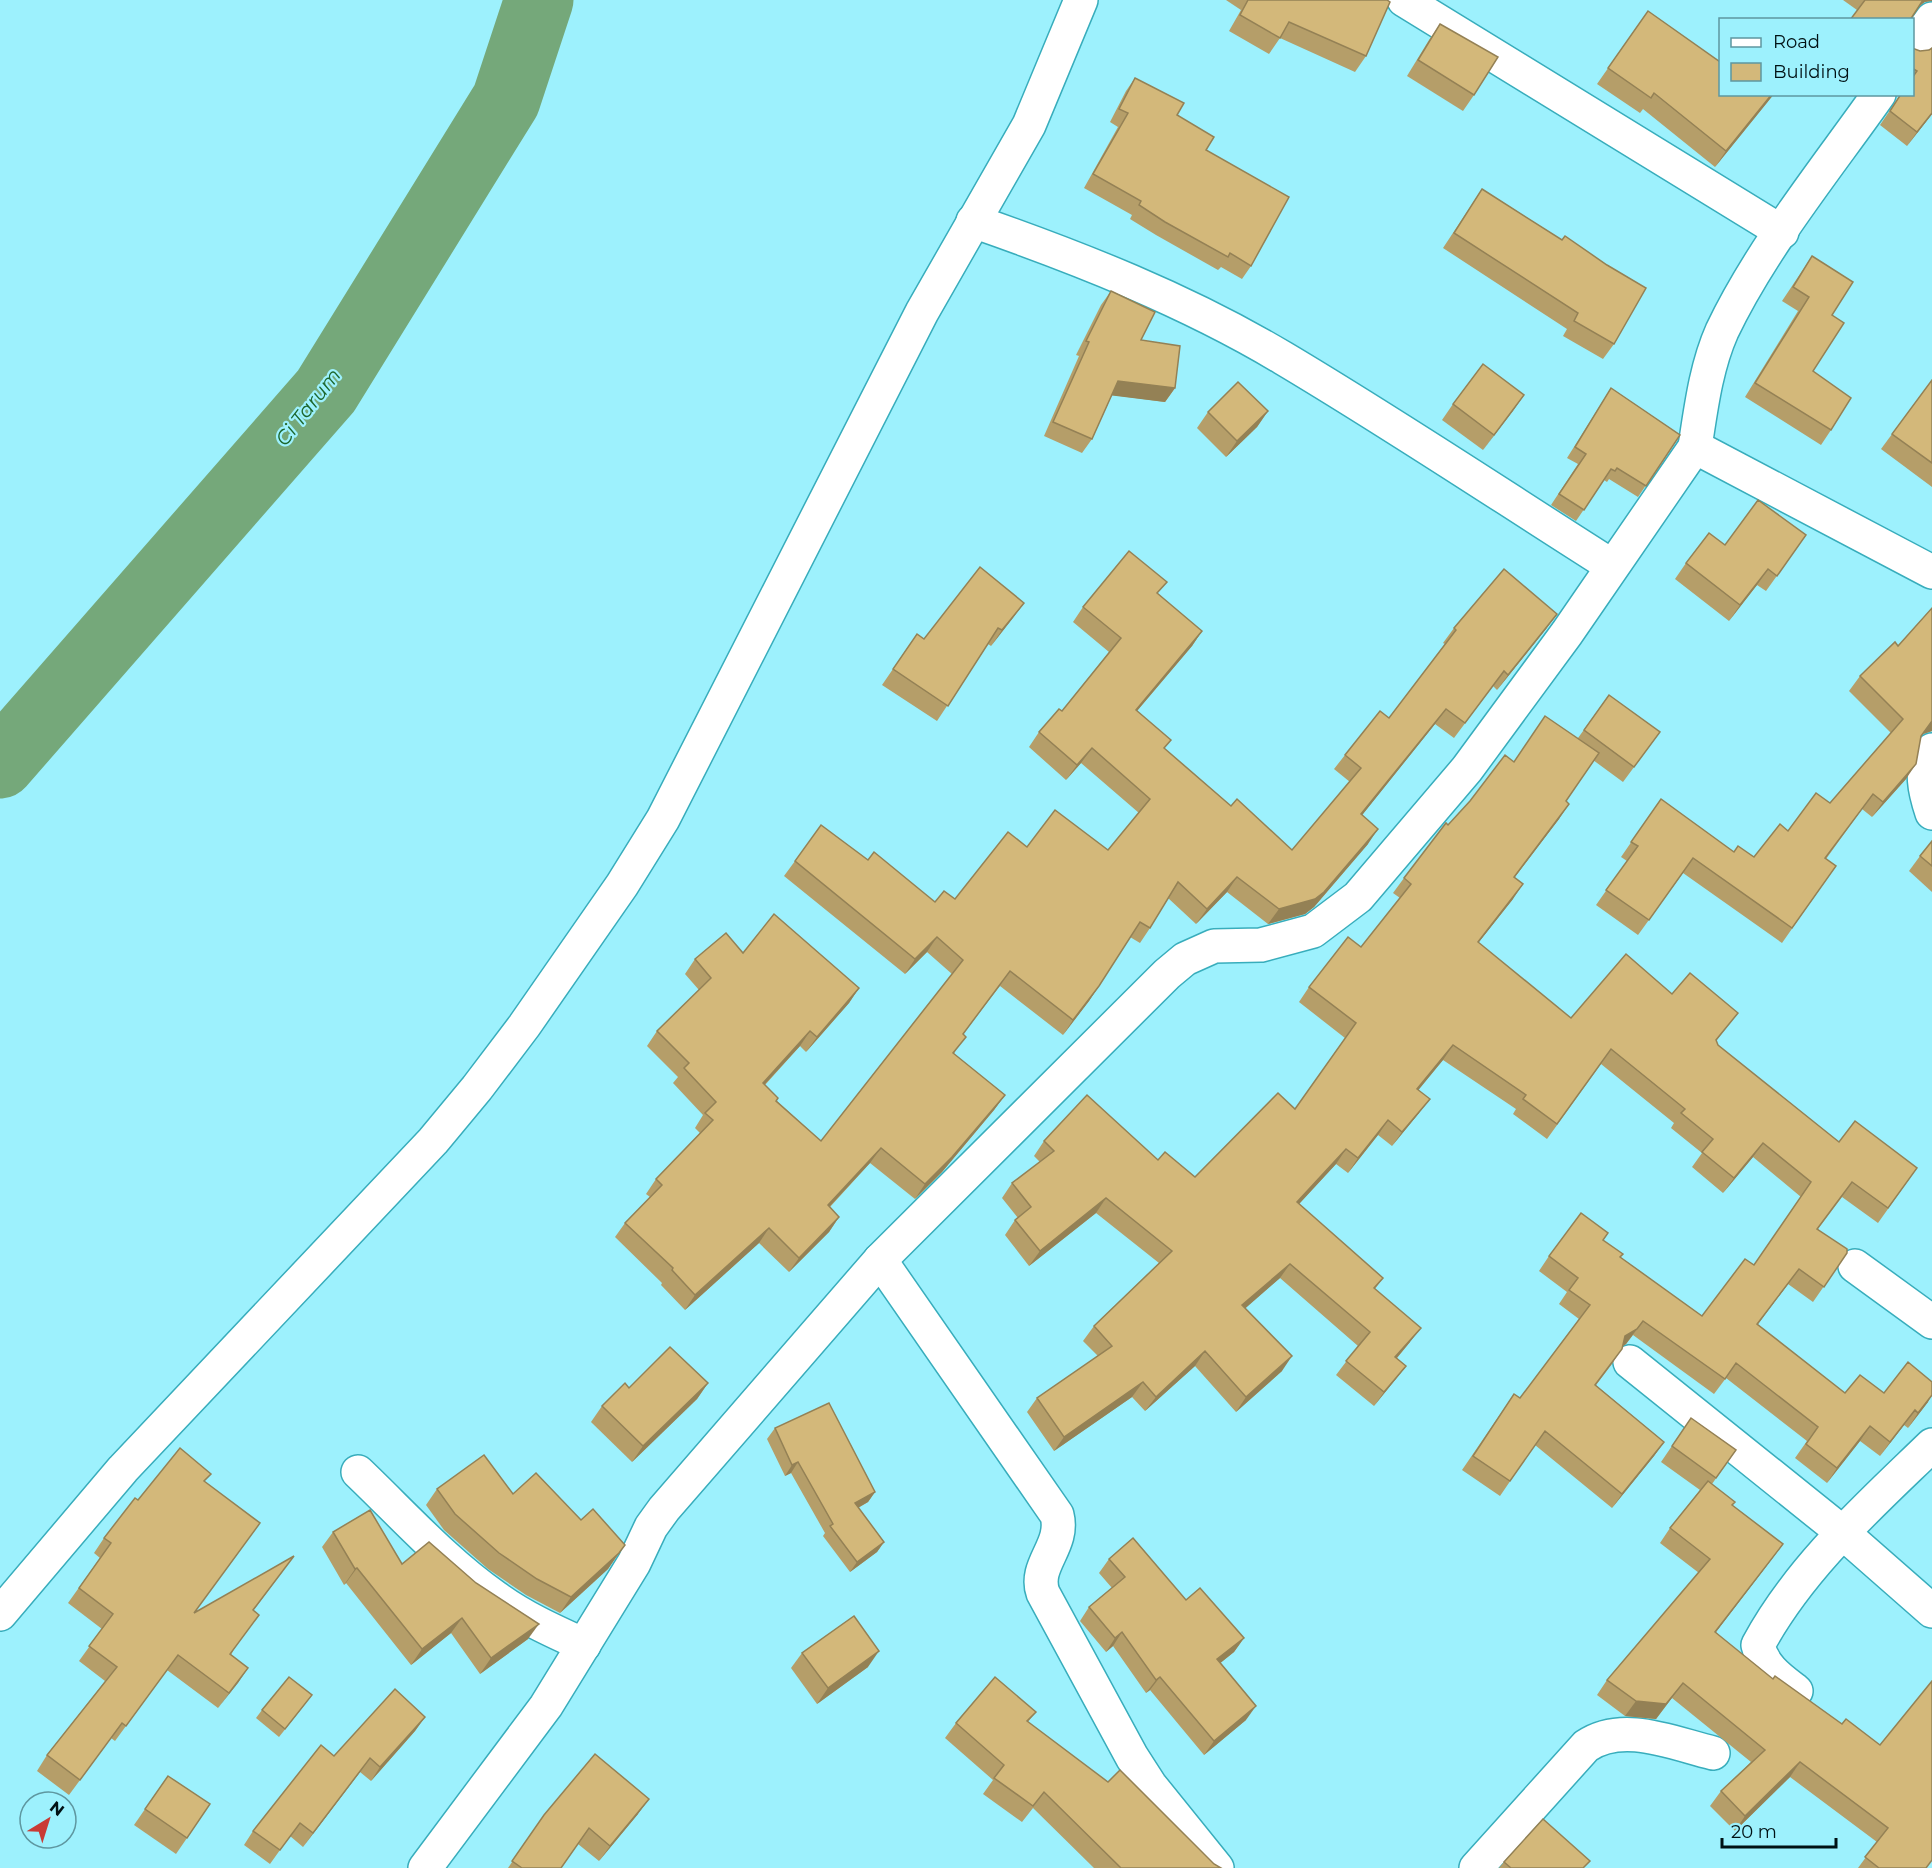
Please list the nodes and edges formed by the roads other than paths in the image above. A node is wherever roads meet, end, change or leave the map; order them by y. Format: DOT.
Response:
graph roads {
  1 [pos="1081,0"];
  2 [pos="1404,0"];
  3 [pos="1932,19"];
  4 [pos="1914,44"];
  5 [pos="1878,96"];
  6 [pos="973,221"];
  7 [pos="1782,232"];
  8 [pos="1695,447"];
  9 [pos="1612,566"];
  10 [pos="1932,572"];
  11 [pos="1932,750"];
  12 [pos="1932,813"];
  13 [pos="880,1260"];
  14 [pos="1856,1266"];
  15 [pos="1932,1322"];
  16 [pos="1630,1362"];
  17 [pos="1932,1445"];
  18 [pos="358,1472"];
  19 [pos="1842,1532"];
  20 [pos="1932,1611"];
  21 [pos="0,1614"];
  22 [pos="584,1645"];
  23 [pos="1796,1691"];
  24 [pos="1713,1753"];
  25 [pos="425,1868"];
  26 [pos="1217,1868"];
  27 [pos="1476,1868"];
  1 -- 6 [label="street"];
  2 -- 7 [label="street"];
  3 -- 4 [label="street"];
  5 -- 7 [label="street"];
  6 -- 9 [label="street"];
  6 -- 21 [label="street"];
  7 -- 8 [label="street"];
  8 -- 9 [label="street"];
  8 -- 10 [label="street"];
  9 -- 13 [label="street"];
  11 -- 12 [label="street"];
  13 -- 22 [label="street"];
  13 -- 26 [label="street"];
  14 -- 15 [label="street"];
  16 -- 19 [label="street"];
  17 -- 19 [label="street"];
  18 -- 22 [label="street"];
  19 -- 20 [label="street"];
  19 -- 23 [label="street"];
  22 -- 25 [label="street"];
  24 -- 27 [label="street"];
}
